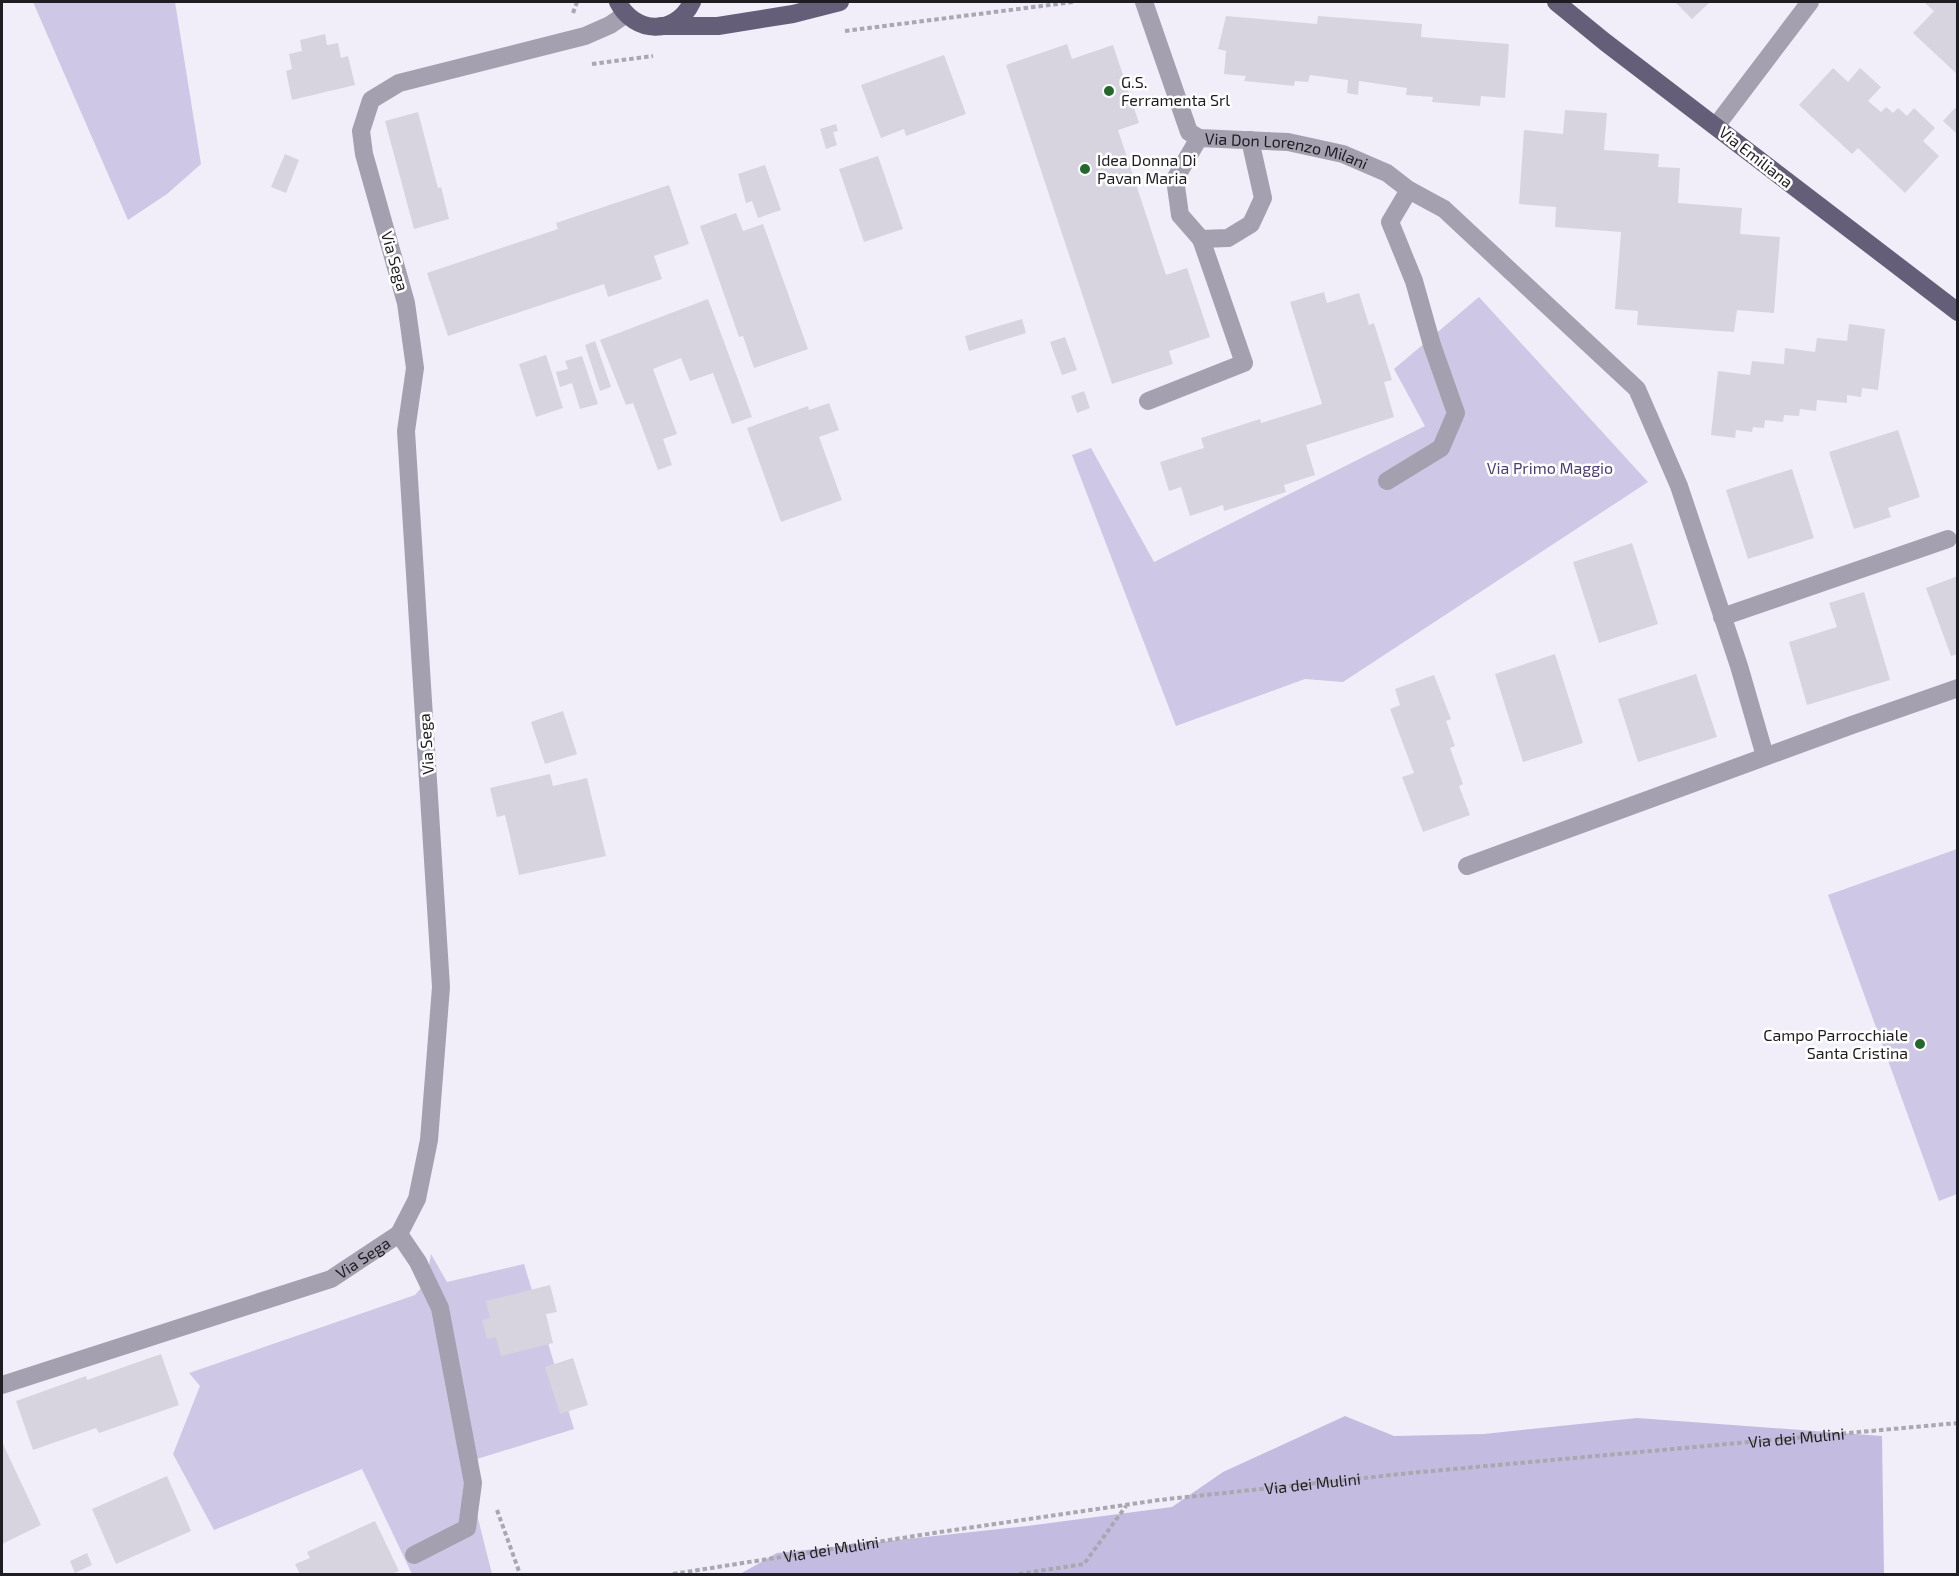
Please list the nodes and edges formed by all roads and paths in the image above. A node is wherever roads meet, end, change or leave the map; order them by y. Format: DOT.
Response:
graph roads {
  1 [pos="692,2"];
  2 [pos="840,2"];
  3 [pos="1144,2"];
  4 [pos="1556,2"];
  5 [pos="1810,2"];
  6 [pos="622,8"];
  7 [pos="661,27"];
  8 [pos="1716,126"];
  9 [pos="1199,138"];
  10 [pos="1250,140"];
  11 [pos="1409,190"];
  12 [pos="1201,239"];
  13 [pos="1958,312"];
  14 [pos="1148,400"];
  15 [pos="1387,480"];
  16 [pos="1948,539"];
  17 [pos="1722,617"];
  18 [pos="1958,688"];
  19 [pos="1765,756"];
  20 [pos="1467,866"];
  21 [pos="399,1234"];
  22 [pos="2,1385"];
  23 [pos="1958,1423"];
  24 [pos="1127,1505"];
  25 [pos="414,1555"];
  26 [pos="673,1575"];
  27 [pos="1019,1575"];
  1 -- 7 [label="main road"];
  2 -- 7 [label="main road"];
  3 -- 9 [label="street, Via Don Lorenzo Milani"];
  4 -- 8 [label="main road, Via Emiliana"];
  5 -- 8 [label="street"];
  6 -- 7 [label="main road"];
  6 -- 21 [label="street, Via Sega"];
  8 -- 13 [label="main road, Via Emiliana"];
  9 -- 10 [label="street, Via Don Lorenzo Milani"];
  9 -- 12 [label="street"];
  10 -- 11 [label="street, Via Don Lorenzo Milani"];
  10 -- 12 [label="street"];
  11 -- 15 [label="street"];
  11 -- 17 [label="street, Via Don Lorenzo Milani"];
  12 -- 14 [label="street"];
  16 -- 17 [label="street"];
  17 -- 19 [label="street"];
  18 -- 19 [label="street"];
  19 -- 20 [label="street"];
  21 -- 22 [label="street, Via Sega"];
  21 -- 25 [label="street"];
  23 -- 24 [label="path, Via dei Mulini"];
  24 -- 26 [label="path, Via dei Mulini"];
  24 -- 27 [label="path"];
}
